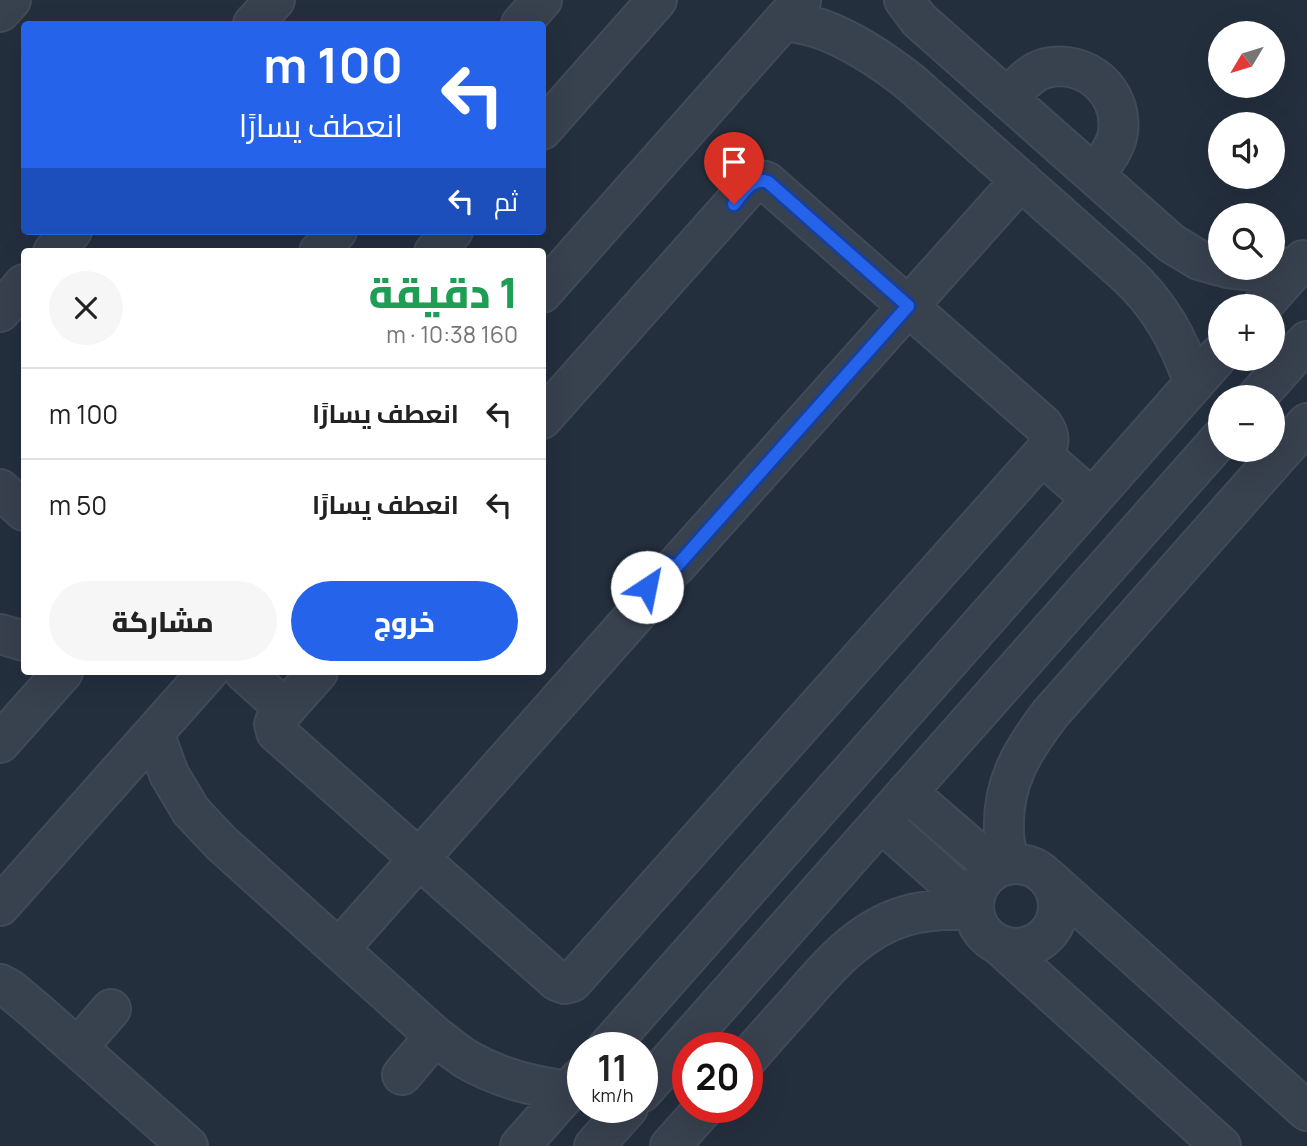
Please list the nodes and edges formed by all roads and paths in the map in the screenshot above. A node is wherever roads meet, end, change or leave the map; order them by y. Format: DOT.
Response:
graph roads {
  1 [pos="11,0"];
  2 [pos="275,0"];
  3 [pos="542,0"];
  4 [pos="657,0"];
  5 [pos="904,0"];
  6 [pos="792,10"];
  7 [pos="0,12"];
  8 [pos="256,21"];
  9 [pos="524,21"];
  10 [pos="1008,98"];
  11 [pos="546,125"];
  12 [pos="1095,174"];
  13 [pos="1021,180"];
  14 [pos="68,235"];
  15 [pos="449,235"];
  16 [pos="57,248"];
  17 [pos="438,248"];
  18 [pos="1302,261"];
  19 [pos="1208,263"];
  20 [pos="1285,266"];
  21 [pos="21,288"];
  22 [pos="546,288"];
  23 [pos="1273,294"];
  24 [pos="908,306"];
  25 [pos="0,312"];
  26 [pos="1307,341"];
  27 [pos="1208,368"];
  28 [pos="1194,384"];
  29 [pos="1268,385"];
  30 [pos="546,415"];
  31 [pos="1307,423"];
  32 [pos="1208,453"];
  33 [pos="1042,455"];
  34 [pos="0,489"];
  35 [pos="1092,499"];
  36 [pos="21,508"];
  37 [pos="0,634"];
  38 [pos="21,640"];
  39 [pos="60,675"];
  40 [pos="205,675"];
  41 [pos="247,675"];
  42 [pos="315,675"];
  43 [pos="285,709"];
  44 [pos="153,733"];
  45 [pos="0,743"];
  46 [pos="908,792"];
  47 [pos="881,822"];
  48 [pos="418,859"];
  49 [pos="1003,867"];
  50 [pos="1048,878"];
  51 [pos="0,906"];
  52 [pos="974,907"];
  53 [pos="998,944"];
  54 [pos="339,949"];
  55 [pos="0,984"];
  56 [pos="111,1009"];
  57 [pos="621,1032"];
  58 [pos="435,1036"];
  59 [pos="763,1041"];
  60 [pos="78,1047"];
  61 [pos="658,1074"];
  62 [pos="402,1075"];
  63 [pos="567,1084"];
  64 [pos="567,1093"];
  65 [pos="1307,1111"];
  66 [pos="615,1123"];
  67 [pos="691,1123"];
  68 [pos="175,1142"];
  69 [pos="520,1146"];
  70 [pos="594,1146"];
  71 [pos="670,1146"];
  72 [pos="1221,1146"];
  1 -- 7 [label="street"];
  2 -- 8 [label="street"];
  3 -- 9 [label="street"];
  4 -- 11 [label="street"];
  5 -- 10 [label="street"];
  6 -- 13 [label="street"];
  6 -- 22 [label="street"];
  10 -- 12 [label="street"];
  10 -- 12 [label="street"];
  12 -- 19 [label="street"];
  13 -- 24 [label="street"];
  13 -- 28 [label="street"];
  14 -- 16 [label="street"];
  15 -- 17 [label="street"];
  18 -- 20 [label="street"];
  18 -- 23 [label="street"];
  21 -- 25 [label="street"];
  24 -- 30 [label="street"];
  24 -- 33 [label="street"];
  24 -- 48 [label="street"];
  26 -- 29 [label="street"];
  27 -- 28 [label="street"];
  28 -- 35 [label="street"];
  31 -- 49 [label="street"];
  32 -- 46 [label="street"];
  33 -- 35 [label="street"];
  33 -- 48 [label="street"];
  34 -- 36 [label="street"];
  35 -- 57 [label="street"];
  37 -- 38 [label="street"];
  39 -- 45 [label="street"];
  40 -- 44 [label="street"];
  41 -- 43 [label="street"];
  42 -- 43 [label="street"];
  43 -- 48 [label="street"];
  44 -- 51 [label="street"];
  44 -- 54 [label="street"];
  46 -- 47 [label="street"];
  46 -- 49 [label="street"];
  47 -- 52 [label="street"];
  47 -- 61 [label="street"];
  48 -- 54 [label="street"];
  49 -- 50 [label="street"];
  49 -- 52 [label="street"];
  50 -- 53 [label="street"];
  50 -- 65 [label="street"];
  52 -- 53 [label="street"];
  52 -- 59 [label="street"];
  53 -- 72 [label="street"];
  54 -- 58 [label="street"];
  55 -- 60 [label="street"];
  56 -- 60 [label="street"];
  58 -- 62 [label="street"];
  58 -- 63 [label="street"];
  60 -- 68 [label="street"];
  64 -- 69 [label="street"];
  66 -- 70 [label="street"];
  67 -- 71 [label="street"];
}
